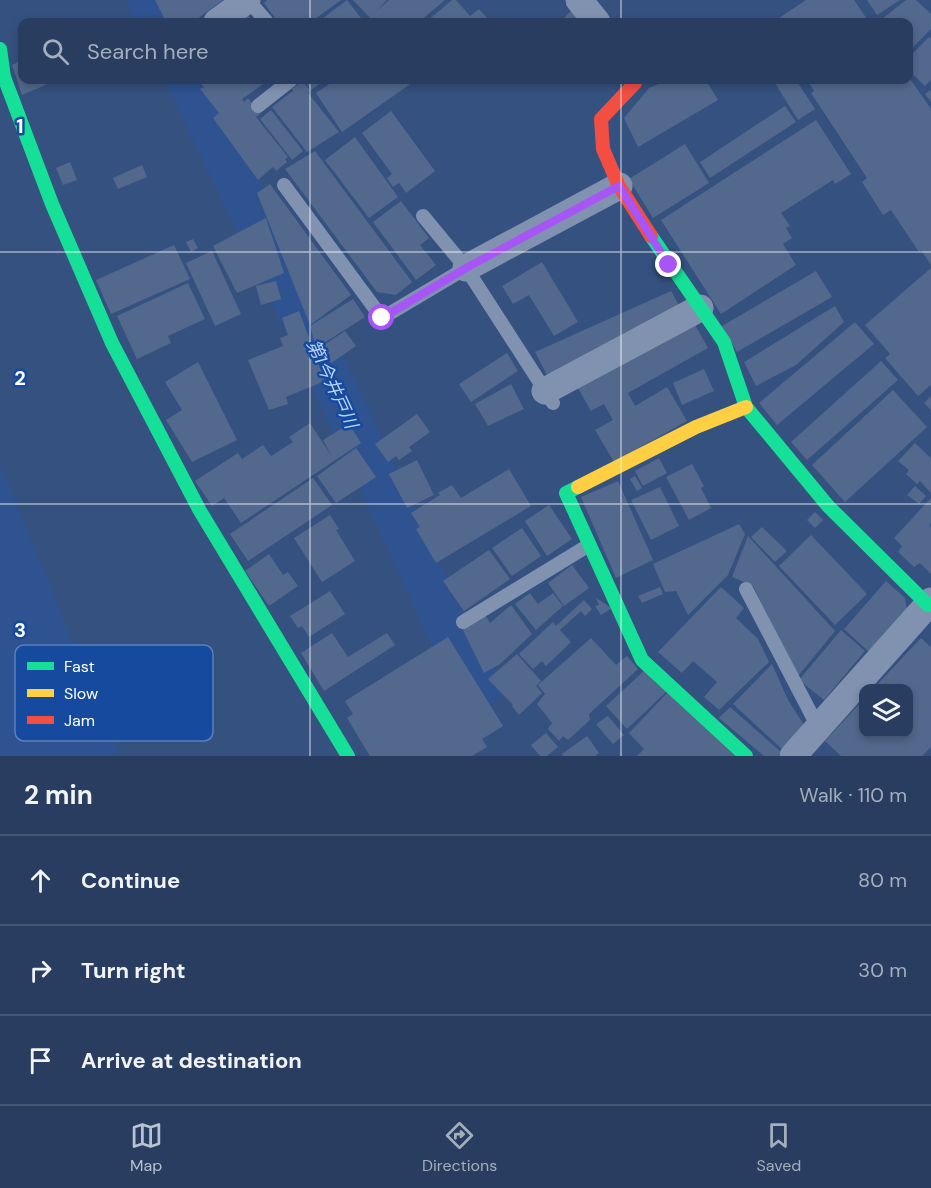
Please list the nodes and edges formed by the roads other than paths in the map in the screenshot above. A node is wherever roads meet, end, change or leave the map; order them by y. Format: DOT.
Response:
graph roads {
  1 [pos="247,0"];
  2 [pos="579,0"];
  3 [pos="222,18"];
  4 [pos="263,18"];
  5 [pos="594,18"];
  6 [pos="0,49"];
  7 [pos="286,84"];
  8 [pos="634,84"];
  9 [pos="258,106"];
  10 [pos="284,185"];
  11 [pos="619,186"];
  12 [pos="423,216"];
  13 [pos="466,268"];
  14 [pos="700,308"];
  15 [pos="549,397"];
  16 [pos="746,407"];
  17 [pos="589,545"];
  18 [pos="746,589"];
  19 [pos="926,614"];
  20 [pos="463,622"];
  21 [pos="818,728"];
  22 [pos="348,756"];
  23 [pos="746,756"];
  24 [pos="793,756"];
  1 -- 3 [label="street"];
  1 -- 4 [label="lane"];
  2 -- 5 [label="street"];
  6 -- 22 [label="street"];
  7 -- 9 [label="lane"];
  8 -- 11 [label="street"];
  10 -- 13 [label="lane"];
  11 -- 13 [label="street"];
  11 -- 14 [label="street"];
  12 -- 13 [label="lane"];
  13 -- 15 [label="lane"];
  14 -- 15 [label="street"];
  14 -- 16 [label="street"];
  16 -- 17 [label="street"];
  16 -- 19 [label="street"];
  17 -- 20 [label="lane"];
  17 -- 23 [label="street"];
  18 -- 21 [label="lane"];
  19 -- 21 [label="street"];
  21 -- 24 [label="street"];
}
